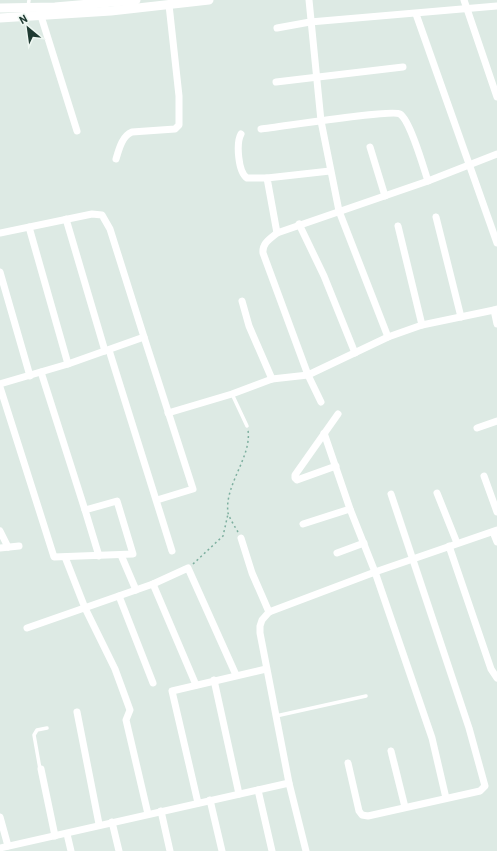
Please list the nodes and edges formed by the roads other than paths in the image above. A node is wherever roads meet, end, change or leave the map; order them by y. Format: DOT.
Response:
graph roads {
  1 [pos="136,0"];
  2 [pos="209,0"];
  3 [pos="308,0"];
  4 [pos="464,0"];
  5 [pos="110,1"];
  6 [pos="29,3"];
  7 [pos="55,4"];
  8 [pos="169,5"];
  9 [pos="497,6"];
  10 [pos="0,8"];
  11 [pos="466,8"];
  12 [pos="416,14"];
  13 [pos="41,16"];
  14 [pos="0,18"];
  15 [pos="310,22"];
  16 [pos="277,28"];
  17 [pos="403,67"];
  18 [pos="316,77"];
  19 [pos="276,82"];
  20 [pos="497,97"];
  21 [pos="321,121"];
  22 [pos="261,129"];
  23 [pos="77,131"];
  24 [pos="241,134"];
  25 [pos="370,147"];
  26 [pos="497,154"];
  27 [pos="116,159"];
  28 [pos="470,165"];
  29 [pos="330,171"];
  30 [pos="267,178"];
  31 [pos="428,181"];
  32 [pos="385,196"];
  33 [pos="339,211"];
  34 [pos="436,217"];
  35 [pos="66,219"];
  36 [pos="299,224"];
  37 [pos="398,226"];
  38 [pos="29,227"];
  39 [pos="0,233"];
  40 [pos="277,233"];
  41 [pos="497,243"];
  42 [pos="0,272"];
  43 [pos="242,301"];
  44 [pos="496,309"];
  45 [pos="461,317"];
  46 [pos="497,324"];
  47 [pos="422,325"];
  48 [pos="144,337"];
  49 [pos="388,338"];
  50 [pos="107,351"];
  51 [pos="355,353"];
  52 [pos="68,364"];
  53 [pos="41,372"];
  54 [pos="308,374"];
  55 [pos="30,376"];
  56 [pos="272,379"];
  57 [pos="0,386"];
  58 [pos="232,394"];
  59 [pos="321,402"];
  60 [pos="168,413"];
  61 [pos="338,414"];
  62 [pos="497,421"];
  63 [pos="247,426"];
  64 [pos="477,428"];
  65 [pos="324,434"];
  66 [pos="336,466"];
  67 [pos="484,476"];
  68 [pos="437,493"];
  69 [pos="391,494"];
  70 [pos="157,500"];
  71 [pos="350,509"];
  72 [pos="85,510"];
  73 [pos="497,512"];
  74 [pos="303,524"];
  75 [pos="0,531"];
  76 [pos="495,531"];
  77 [pos="241,538"];
  78 [pos="497,542"];
  79 [pos="364,543"];
  80 [pos="457,543"];
  81 [pos="19,546"];
  82 [pos="449,546"];
  83 [pos="8,547"];
  84 [pos="0,548"];
  85 [pos="172,551"];
  86 [pos="337,553"];
  87 [pos="121,555"];
  88 [pos="99,556"];
  89 [pos="65,557"];
  90 [pos="413,558"];
  91 [pos="375,572"];
  92 [pos="153,584"];
  93 [pos="136,590"];
  94 [pos="119,596"];
  95 [pos="85,608"];
  96 [pos="269,612"];
  97 [pos="27,628"];
  98 [pos="266,669"];
  99 [pos="236,675"];
  100 [pos="497,678"];
  101 [pos="214,680"];
  102 [pos="153,683"];
  103 [pos="196,684"];
  104 [pos="366,696"];
  105 [pos="77,712"];
  106 [pos="275,716"];
  107 [pos="47,728"];
  108 [pos="391,751"];
  109 [pos="348,763"];
  110 [pos="41,769"];
  111 [pos="289,783"];
  112 [pos="258,790"];
  113 [pos="239,794"];
  114 [pos="446,798"];
  115 [pos="210,800"];
  116 [pos="198,803"];
  117 [pos="405,808"];
  118 [pos="161,811"];
  119 [pos="148,814"];
  120 [pos="0,817"];
  121 [pos="112,822"];
  122 [pos="100,824"];
  123 [pos="67,834"];
  124 [pos="54,836"];
  125 [pos="14,847"];
  126 [pos="0,848"];
  127 [pos="71,851"];
  128 [pos="119,851"];
  129 [pos="170,851"];
  130 [pos="222,851"];
  131 [pos="272,851"];
  132 [pos="306,851"];
  1 -- 5 [label="street"];
  2 -- 8 [label="street"];
  3 -- 15 [label="street"];
  4 -- 11 [label="street"];
  5 -- 7 [label="street"];
  6 -- 7 [label="street"];
  6 -- 10 [label="street"];
  8 -- 13 [label="street"];
  8 -- 27 [label="street"];
  9 -- 11 [label="street"];
  11 -- 12 [label="street"];
  11 -- 20 [label="street"];
  12 -- 15 [label="street"];
  12 -- 28 [label="street"];
  13 -- 14 [label="street"];
  13 -- 23 [label="street"];
  15 -- 16 [label="street"];
  15 -- 18 [label="street"];
  17 -- 18 [label="street"];
  18 -- 19 [label="street"];
  18 -- 21 [label="street"];
  21 -- 22 [label="street"];
  21 -- 29 [label="street"];
  21 -- 31 [label="street"];
  24 -- 30 [label="street"];
  25 -- 32 [label="street"];
  26 -- 28 [label="street"];
  28 -- 31 [label="street"];
  28 -- 41 [label="street"];
  29 -- 30 [label="street"];
  29 -- 33 [label="street"];
  30 -- 40 [label="street"];
  31 -- 32 [label="street"];
  32 -- 33 [label="street"];
  33 -- 36 [label="street"];
  33 -- 49 [label="street"];
  34 -- 45 [label="street"];
  35 -- 38 [label="street"];
  35 -- 48 [label="street"];
  35 -- 50 [label="street"];
  36 -- 40 [label="street"];
  36 -- 51 [label="street"];
  37 -- 47 [label="street"];
  38 -- 39 [label="street"];
  38 -- 52 [label="street"];
  40 -- 54 [label="street"];
  42 -- 55 [label="street"];
  43 -- 56 [label="street"];
  44 -- 45 [label="street"];
  44 -- 46 [label="street"];
  45 -- 47 [label="street"];
  47 -- 49 [label="street"];
  48 -- 50 [label="street"];
  48 -- 60 [label="street"];
  49 -- 51 [label="street"];
  50 -- 52 [label="street"];
  50 -- 70 [label="street"];
  51 -- 54 [label="street"];
  52 -- 53 [label="street"];
  53 -- 55 [label="street"];
  53 -- 72 [label="street"];
  54 -- 56 [label="street"];
  54 -- 59 [label="street"];
  55 -- 57 [label="street"];
  56 -- 58 [label="street"];
  57 -- 89 [label="street"];
  58 -- 60 [label="street"];
  58 -- 63 [label="lane"];
  60 -- 70 [label="street"];
  61 -- 65 [label="street"];
  62 -- 64 [label="street"];
  65 -- 66 [label="street"];
  65 -- 66 [label="street"];
  66 -- 71 [label="street"];
  67 -- 73 [label="street"];
  68 -- 80 [label="street"];
  69 -- 90 [label="street"];
  70 -- 85 [label="street"];
  71 -- 74 [label="street"];
  71 -- 79 [label="street"];
  72 -- 87 [label="street"];
  72 -- 88 [label="street"];
  75 -- 83 [label="street"];
  76 -- 78 [label="street"];
  76 -- 80 [label="street"];
  77 -- 96 [label="street"];
  79 -- 86 [label="street"];
  79 -- 91 [label="street"];
  80 -- 82 [label="street"];
  81 -- 83 [label="street"];
  82 -- 90 [label="street"];
  82 -- 100 [label="street"];
  83 -- 84 [label="street"];
  87 -- 88 [label="street"];
  87 -- 93 [label="street"];
  88 -- 89 [label="street"];
  89 -- 95 [label="street"];
  90 -- 91 [label="street"];
  90 -- 114 [label="street"];
  91 -- 96 [label="street"];
  91 -- 114 [label="street"];
  92 -- 93 [label="street"];
  92 -- 99 [label="street"];
  92 -- 103 [label="street"];
  93 -- 94 [label="street"];
  94 -- 95 [label="street"];
  94 -- 102 [label="street"];
  95 -- 97 [label="street"];
  95 -- 119 [label="street"];
  96 -- 98 [label="street"];
  98 -- 99 [label="street"];
  98 -- 106 [label="street"];
  99 -- 101 [label="street"];
  101 -- 103 [label="street"];
  101 -- 113 [label="street"];
  103 -- 116 [label="street"];
  104 -- 106 [label="lane"];
  105 -- 122 [label="street"];
  106 -- 111 [label="street"];
  107 -- 110 [label="lane"];
  108 -- 117 [label="street"];
  109 -- 117 [label="street"];
  110 -- 124 [label="street"];
  111 -- 112 [label="street"];
  111 -- 132 [label="street"];
  112 -- 113 [label="street"];
  112 -- 131 [label="street"];
  113 -- 115 [label="street"];
  114 -- 117 [label="street"];
  115 -- 116 [label="street"];
  115 -- 130 [label="street"];
  116 -- 118 [label="street"];
  118 -- 119 [label="street"];
  118 -- 129 [label="street"];
  119 -- 121 [label="street"];
  120 -- 125 [label="street"];
  121 -- 122 [label="street"];
  121 -- 128 [label="street"];
  122 -- 123 [label="street"];
  123 -- 124 [label="street"];
  123 -- 127 [label="street"];
  124 -- 125 [label="street"];
  125 -- 126 [label="street"];
}
